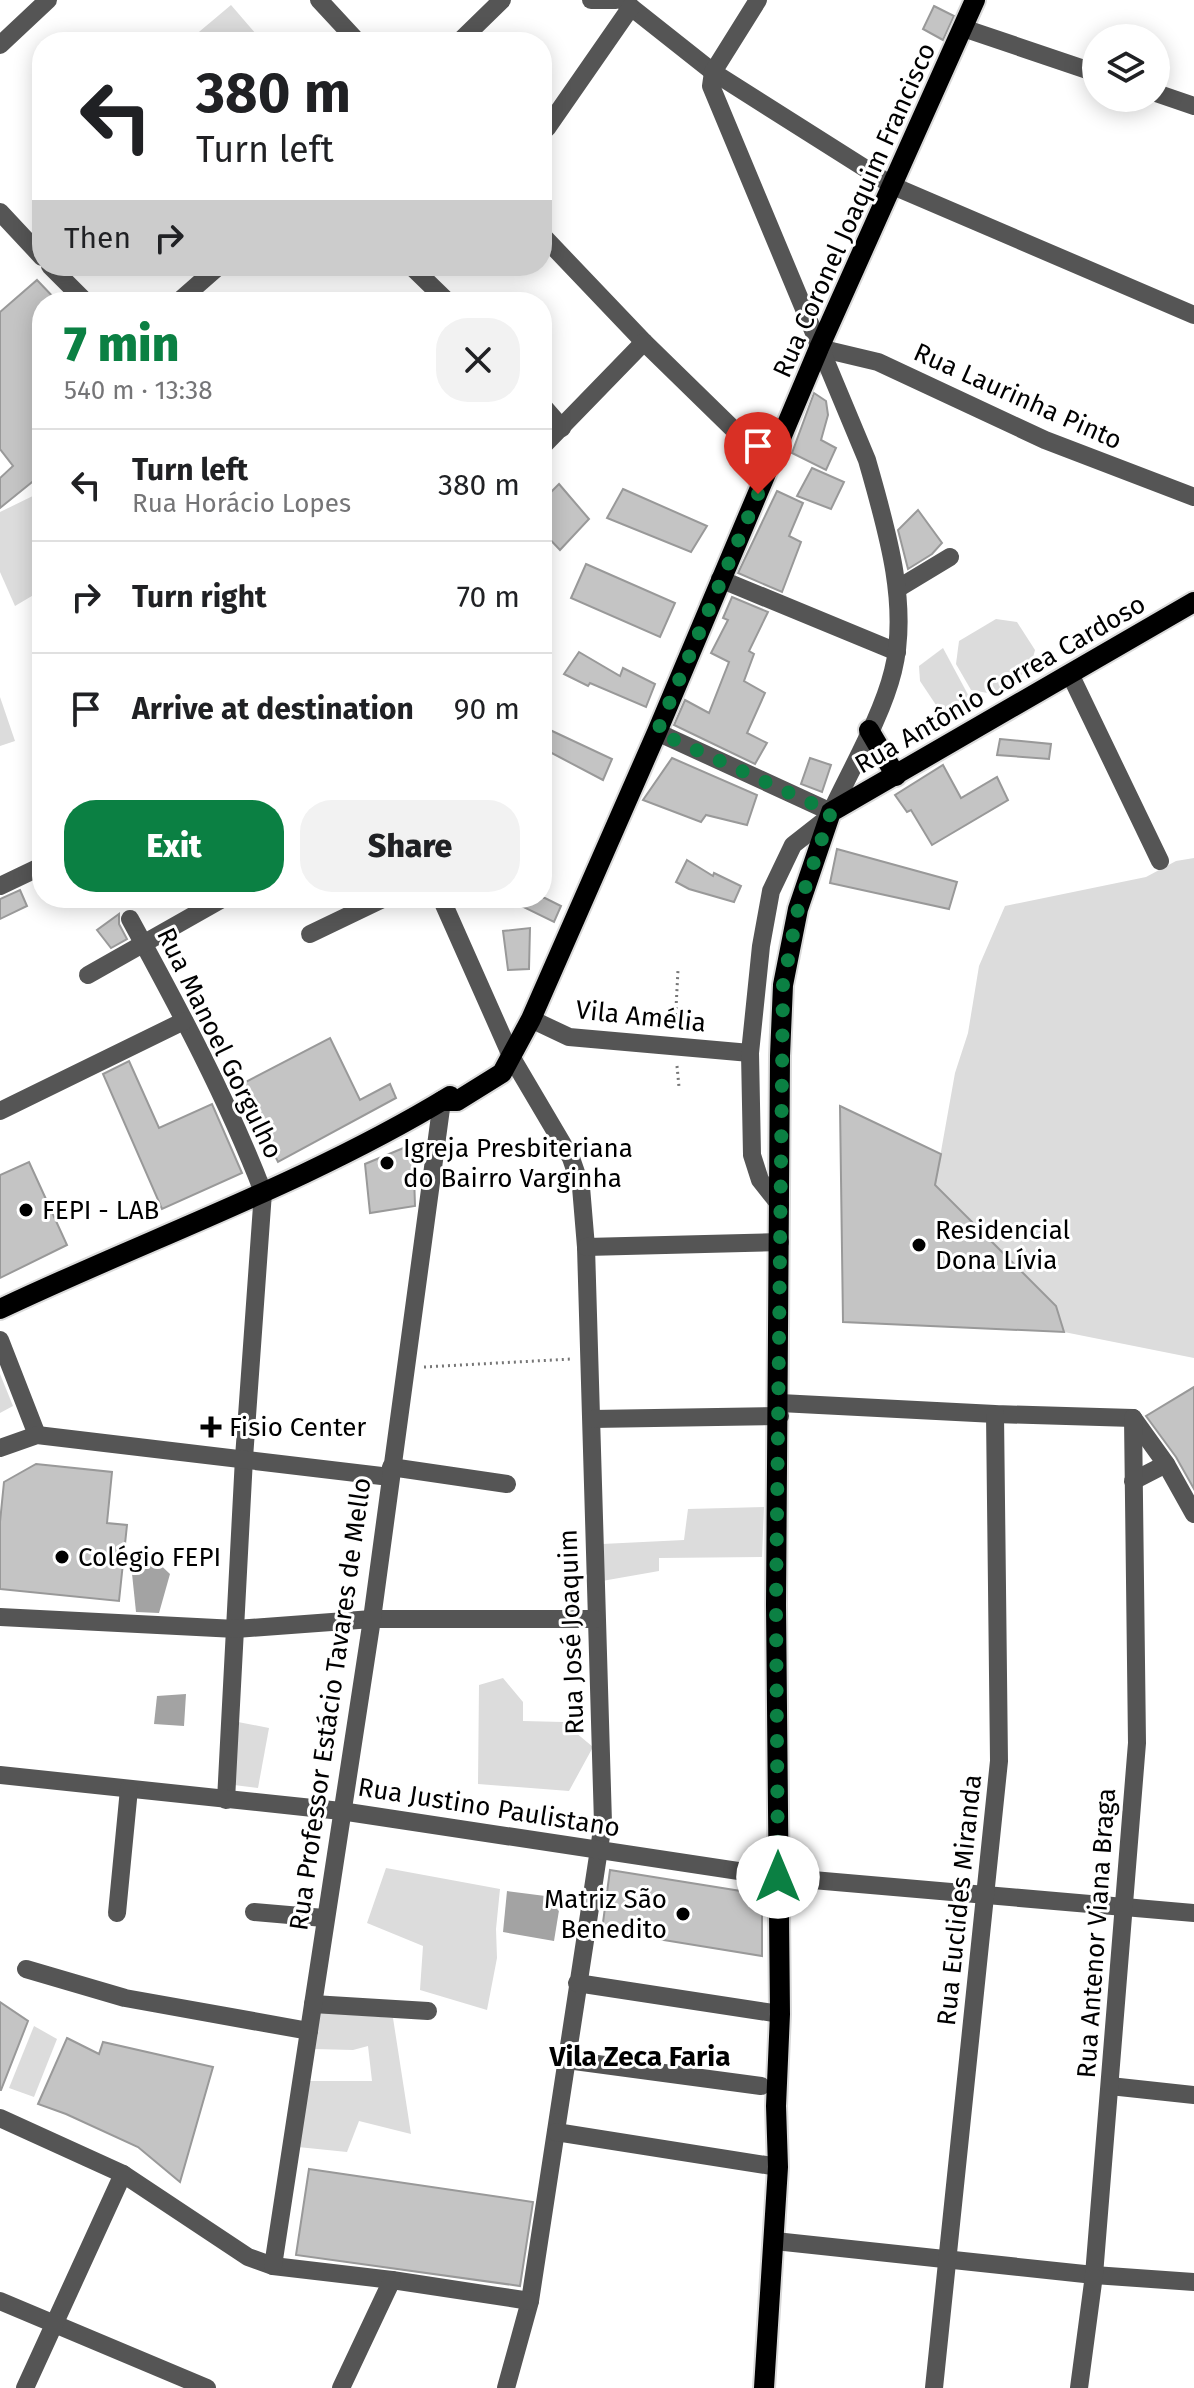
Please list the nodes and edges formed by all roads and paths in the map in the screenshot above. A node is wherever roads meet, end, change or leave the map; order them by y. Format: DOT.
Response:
graph roads {
  1 [pos="48,0"];
  2 [pos="319,0"];
  3 [pos="502,0"];
  4 [pos="591,0"];
  5 [pos="758,0"];
  6 [pos="975,0"];
  7 [pos="623,2"];
  8 [pos="963,28"];
  9 [pos="349,32"];
  10 [pos="469,32"];
  11 [pos="0,45"];
  12 [pos="1082,68"];
  13 [pos="713,72"];
  14 [pos="1170,98"];
  15 [pos="1194,106"];
  16 [pos="552,120"];
  17 [pos="893,186"];
  18 [pos="0,212"];
  19 [pos="552,245"];
  20 [pos="32,246"];
  21 [pos="60,276"];
  22 [pos="208,276"];
  23 [pos="421,276"];
  24 [pos="76,292"];
  25 [pos="191,292"];
  26 [pos="438,292"];
  27 [pos="1194,315"];
  28 [pos="644,342"];
  29 [pos="819,348"];
  30 [pos="552,416"];
  31 [pos="562,428"];
  32 [pos="552,438"];
  33 [pos="771,466"];
  34 [pos="1194,497"];
  35 [pos="950,557"];
  36 [pos="720,579"];
  37 [pos="897,589"];
  38 [pos="1194,602"];
  39 [pos="897,652"];
  40 [pos="1070,674"];
  41 [pos="869,730"];
  42 [pos="657,732"];
  43 [pos="896,776"];
  44 [pos="831,814"];
  45 [pos="1160,861"];
  46 [pos="32,871"];
  47 [pos="0,886"];
  48 [pos="206,908"];
  49 [pos="364,908"];
  50 [pos="445,908"];
  51 [pos="130,919"];
  52 [pos="310,934"];
  53 [pos="144,944"];
  54 [pos="88,975"];
  55 [pos="531,1019"];
  56 [pos="184,1021"];
  57 [pos="750,1053"];
  58 [pos="512,1058"];
  59 [pos="442,1101"];
  60 [pos="0,1111"];
  61 [pos="263,1192"];
  62 [pos="780,1205"];
  63 [pos="780,1242"];
  64 [pos="586,1247"];
  65 [pos="0,1309"];
  66 [pos="0,1340"];
  67 [pos="588,1358"];
  68 [pos="406,1368"];
  69 [pos="780,1409"];
  70 [pos="995,1414"];
  71 [pos="1133,1418"];
  72 [pos="592,1419"];
  73 [pos="37,1435"];
  74 [pos="0,1448"];
  75 [pos="244,1458"];
  76 [pos="1166,1464"];
  77 [pos="390,1472"];
  78 [pos="1133,1481"];
  79 [pos="507,1484"];
  80 [pos="1194,1514"];
  81 [pos="0,1617"];
  82 [pos="372,1619"];
  83 [pos="595,1619"];
  84 [pos="236,1629"];
  85 [pos="0,1775"];
  86 [pos="129,1789"];
  87 [pos="226,1800"];
  88 [pos="341,1811"];
  89 [pos="599,1850"];
  90 [pos="778,1877"];
  91 [pos="986,1893"];
  92 [pos="1122,1905"];
  93 [pos="254,1912"];
  94 [pos="117,1913"];
  95 [pos="1194,1913"];
  96 [pos="324,1918"];
  97 [pos="26,1969"];
  98 [pos="577,1983"];
  99 [pos="313,2004"];
  100 [pos="428,2011"];
  101 [pos="780,2014"];
  102 [pos="309,2031"];
  103 [pos="567,2060"];
  104 [pos="761,2086"];
  105 [pos="1110,2086"];
  106 [pos="1194,2095"];
  107 [pos="0,2118"];
  108 [pos="556,2132"];
  109 [pos="778,2167"];
  110 [pos="123,2174"];
  111 [pos="775,2241"];
  112 [pos="946,2259"];
  113 [pos="273,2266"];
  114 [pos="1094,2275"];
  115 [pos="392,2280"];
  116 [pos="1194,2282"];
  117 [pos="0,2301"];
  118 [pos="530,2301"];
  119 [pos="55,2323"];
  120 [pos="25,2388"];
  121 [pos="207,2388"];
  122 [pos="341,2388"];
  123 [pos="506,2388"];
  124 [pos="764,2388"];
  125 [pos="934,2388"];
  126 [pos="1079,2388"];
  1 -- 11 [label="street"];
  2 -- 9 [label="street"];
  3 -- 10 [label="street"];
  4 -- 7 [label="street"];
  5 -- 13 [label="street"];
  6 -- 8 [label="main road, Rua Coronel Joaquim Francisco"];
  7 -- 13 [label="street"];
  7 -- 16 [label="street"];
  8 -- 12 [label="street"];
  8 -- 17 [label="main road, Rua Coronel Joaquim Francisco"];
  13 -- 17 [label="street"];
  13 -- 29 [label="street"];
  14 -- 15 [label="street"];
  17 -- 27 [label="street"];
  17 -- 29 [label="main road, Rua Coronel Joaquim Francisco"];
  18 -- 20 [label="street"];
  19 -- 28 [label="street"];
  21 -- 24 [label="street"];
  22 -- 25 [label="street"];
  23 -- 26 [label="street"];
  28 -- 31 [label="street"];
  28 -- 33 [label="street"];
  29 -- 33 [label="main road, Rua Coronel Joaquim Francisco"];
  29 -- 34 [label="street, Rua Laurinha Pinto"];
  29 -- 37 [label="street"];
  30 -- 31 [label="street"];
  31 -- 32 [label="street"];
  33 -- 36 [label="main road, Rua Coronel Joaquim Francisco"];
  35 -- 37 [label="street"];
  36 -- 39 [label="street"];
  36 -- 42 [label="main road, Rua Coronel Joaquim Francisco"];
  37 -- 39 [label="street"];
  38 -- 40 [label="main road, Rua Antônio Correa Cardoso"];
  39 -- 41 [label="street"];
  40 -- 43 [label="main road, Rua Antônio Correa Cardoso"];
  40 -- 45 [label="street"];
  41 -- 43 [label="main road"];
  41 -- 44 [label="street"];
  42 -- 44 [label="street"];
  42 -- 55 [label="main road, Rua Coronel Joaquim Francisco"];
  43 -- 44 [label="main road, Rua Antônio Correa Cardoso"];
  44 -- 57 [label="street"];
  44 -- 62 [label="main road"];
  46 -- 47 [label="street"];
  48 -- 53 [label="street"];
  49 -- 52 [label="street"];
  50 -- 58 [label="street, Rua José Joaquim"];
  51 -- 53 [label="street, Rua Manoel Gorgulho"];
  53 -- 54 [label="street"];
  53 -- 56 [label="street, Rua Manoel Gorgulho"];
  55 -- 57 [label="street, Vila Amélia"];
  55 -- 58 [label="main road, Rua Coronel Joaquim Francisco"];
  56 -- 60 [label="street"];
  56 -- 61 [label="street, Rua Manoel Gorgulho"];
  57 -- 62 [label="street"];
  58 -- 59 [label="main road"];
  58 -- 64 [label="street, Rua José Joaquim"];
  59 -- 61 [label="main road"];
  59 -- 68 [label="street, Rua Professor Estácio Tavares de Mello"];
  61 -- 65 [label="main road"];
  61 -- 75 [label="street"];
  62 -- 63 [label="main road"];
  63 -- 64 [label="street"];
  63 -- 69 [label="main road"];
  64 -- 67 [label="street, Rua José Joaquim"];
  66 -- 73 [label="street"];
  67 -- 68 [label="path"];
  67 -- 72 [label="street, Rua José Joaquim"];
  68 -- 77 [label="street, Rua Professor Estácio Tavares de Mello"];
  69 -- 70 [label="street"];
  69 -- 72 [label="street"];
  69 -- 90 [label="main road"];
  70 -- 71 [label="street"];
  70 -- 91 [label="street, Rua Euclides Miranda"];
  71 -- 76 [label="street"];
  71 -- 78 [label="street, Rua Antenor Viana Braga"];
  72 -- 83 [label="street, Rua José Joaquim"];
  73 -- 74 [label="street"];
  73 -- 75 [label="street"];
  75 -- 77 [label="street"];
  75 -- 84 [label="street"];
  76 -- 78 [label="street"];
  76 -- 80 [label="street"];
  77 -- 79 [label="street"];
  77 -- 82 [label="street, Rua Professor Estácio Tavares de Mello"];
  78 -- 92 [label="street, Rua Antenor Viana Braga"];
  81 -- 84 [label="street"];
  82 -- 83 [label="street"];
  82 -- 84 [label="street"];
  82 -- 88 [label="street, Rua Professor Estácio Tavares de Mello"];
  83 -- 89 [label="street, Rua José Joaquim"];
  84 -- 87 [label="street"];
  85 -- 86 [label="street, Rua Justino Paulistano"];
  86 -- 87 [label="street, Rua Justino Paulistano"];
  86 -- 94 [label="street"];
  87 -- 88 [label="street, Rua Justino Paulistano"];
  88 -- 89 [label="street, Rua Justino Paulistano"];
  88 -- 96 [label="street, Rua Professor Estácio Tavares de Mello"];
  89 -- 90 [label="street, Rua Justino Paulistano"];
  89 -- 98 [label="street, Rua José Joaquim"];
  90 -- 91 [label="street, Rua Justino Paulistano"];
  90 -- 101 [label="main road"];
  91 -- 92 [label="street, Rua Justino Paulistano"];
  91 -- 112 [label="street, Rua Euclides Miranda"];
  92 -- 95 [label="street, Rua Justino Paulistano"];
  92 -- 105 [label="street, Rua Antenor Viana Braga"];
  93 -- 96 [label="street"];
  96 -- 99 [label="street, Rua Professor Estácio Tavares de Mello"];
  97 -- 102 [label="street"];
  98 -- 101 [label="street"];
  98 -- 103 [label="street, Rua José Joaquim"];
  99 -- 100 [label="street"];
  99 -- 102 [label="street, Rua Professor Estácio Tavares de Mello"];
  101 -- 109 [label="main road"];
  102 -- 113 [label="street, Rua Professor Estácio Tavares de Mello"];
  103 -- 104 [label="street"];
  103 -- 108 [label="street, Rua José Joaquim"];
  105 -- 106 [label="street"];
  105 -- 114 [label="street, Rua Antenor Viana Braga"];
  107 -- 110 [label="street"];
  108 -- 109 [label="street"];
  108 -- 118 [label="street, Rua José Joaquim"];
  109 -- 111 [label="main road"];
  110 -- 113 [label="street"];
  110 -- 119 [label="street"];
  111 -- 112 [label="street"];
  111 -- 124 [label="main road"];
  112 -- 114 [label="street"];
  112 -- 125 [label="street, Rua Euclides Miranda"];
  113 -- 115 [label="street"];
  114 -- 116 [label="street"];
  114 -- 126 [label="street, Rua Antenor Viana Braga"];
  115 -- 118 [label="street"];
  115 -- 122 [label="street"];
  117 -- 119 [label="street"];
  118 -- 123 [label="street, Rua José Joaquim"];
  119 -- 120 [label="street"];
  119 -- 121 [label="street"];
}
